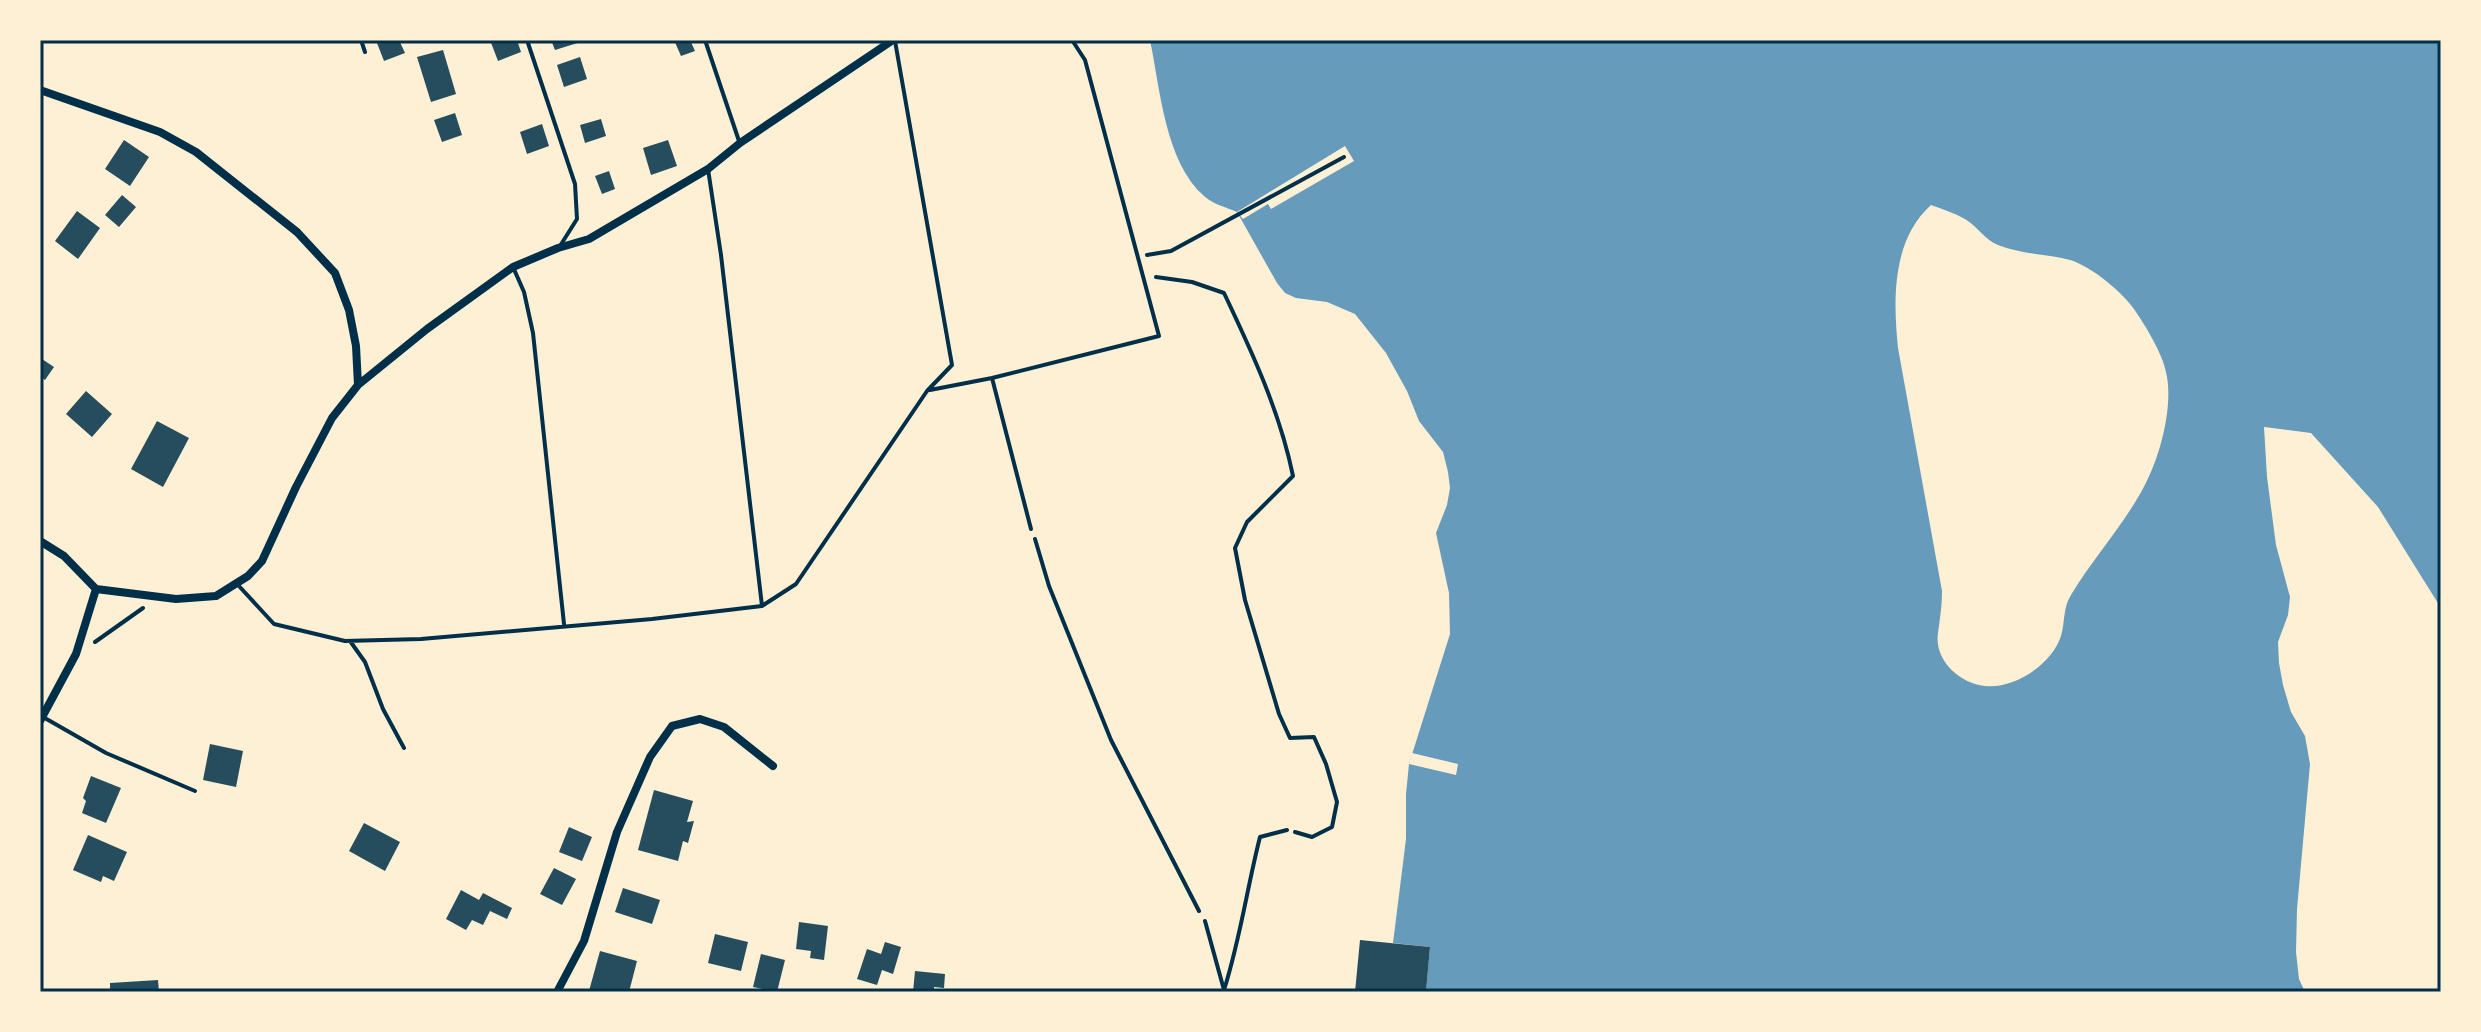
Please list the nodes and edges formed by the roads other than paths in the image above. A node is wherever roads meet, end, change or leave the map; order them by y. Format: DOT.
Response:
graph roads {
  1 [pos="361,40"];
  2 [pos="527,40"];
  3 [pos="705,40"];
  4 [pos="894,40"];
  5 [pos="1072,40"];
  6 [pos="878,43"];
  7 [pos="365,52"];
  8 [pos="40,90"];
  9 [pos="740,143"];
  10 [pos="708,169"];
  11 [pos="558,248"];
  12 [pos="513,267"];
  13 [pos="992,378"];
  14 [pos="358,385"];
  15 [pos="927,391"];
  16 [pos="1031,529"];
  17 [pos="40,541"];
  18 [pos="236,583"];
  19 [pos="96,589"];
  20 [pos="762,606"];
  21 [pos="564,625"];
  22 [pos="350,641"];
  23 [pos="40,718"];
  24 [pos="404,748"];
  25 [pos="773,766"];
  26 [pos="195,791"];
  27 [pos="1287,830"];
  28 [pos="1205,921"];
  29 [pos="1224,991"];
  30 [pos="557,992"];
  1 -- 7 [label="lane"];
  2 -- 11 [label="lane"];
  3 -- 9 [label="lane"];
  4 -- 6 [label="street"];
  4 -- 15 [label="lane"];
  5 -- 13 [label="lane"];
  6 -- 9 [label="street"];
  8 -- 14 [label="street"];
  9 -- 10 [label="street"];
  10 -- 11 [label="street"];
  10 -- 20 [label="lane"];
  11 -- 12 [label="street"];
  12 -- 14 [label="street"];
  12 -- 21 [label="lane"];
  13 -- 15 [label="lane"];
  13 -- 16 [label="lane"];
  14 -- 18 [label="street"];
  15 -- 20 [label="lane"];
  17 -- 19 [label="street"];
  18 -- 19 [label="street"];
  18 -- 22 [label="lane"];
  19 -- 23 [label="street"];
  20 -- 21 [label="lane"];
  21 -- 22 [label="lane"];
  22 -- 24 [label="lane"];
  23 -- 26 [label="lane"];
  25 -- 30 [label="street"];
  27 -- 29 [label="lane"];
  28 -- 29 [label="lane"];
}
